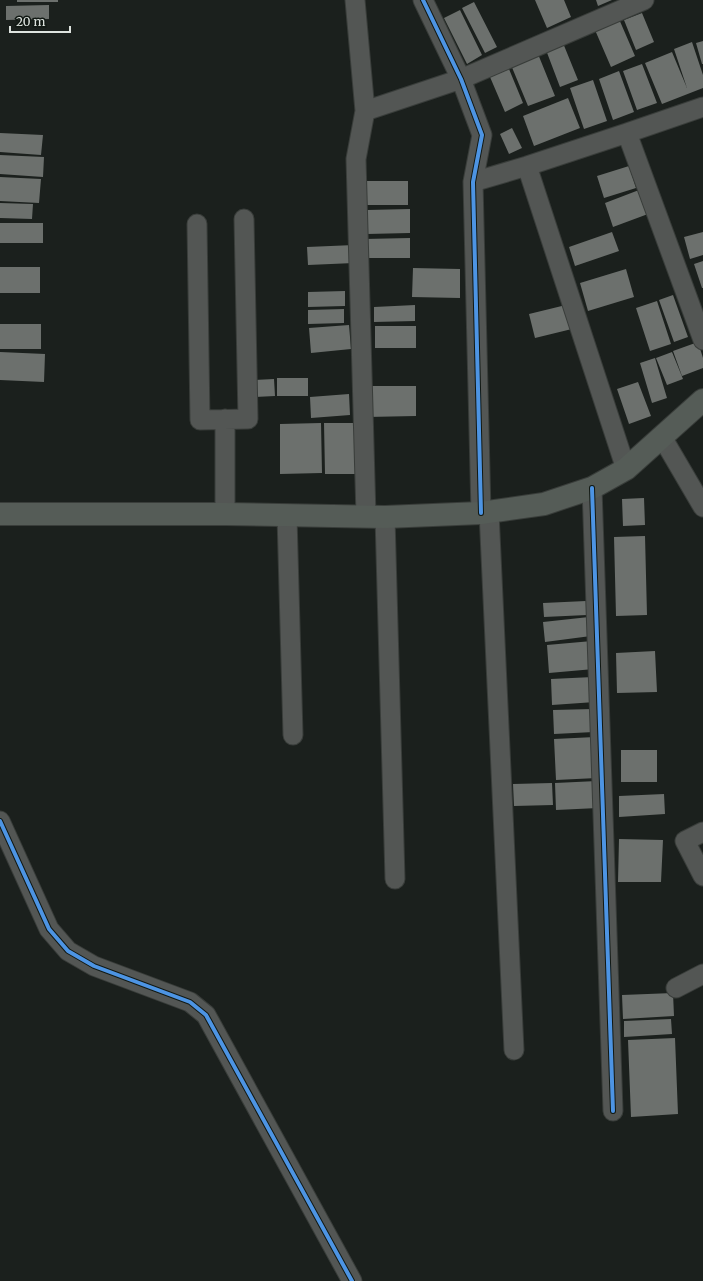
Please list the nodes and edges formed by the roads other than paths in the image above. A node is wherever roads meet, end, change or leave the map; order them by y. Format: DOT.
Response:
graph roads {
  1 [pos="355,0"];
  2 [pos="422,0"];
  3 [pos="644,0"];
  4 [pos="461,79"];
  5 [pos="703,107"];
  6 [pos="365,111"];
  7 [pos="627,133"];
  8 [pos="527,166"];
  9 [pos="473,182"];
  10 [pos="244,219"];
  11 [pos="197,224"];
  12 [pos="703,340"];
  13 [pos="703,400"];
  14 [pos="225,420"];
  15 [pos="662,437"];
  16 [pos="626,469"];
  17 [pos="592,488"];
  18 [pos="703,507"];
  19 [pos="485,512"];
  20 [pos="0,514"];
  21 [pos="225,514"];
  22 [pos="286,516"];
  23 [pos="375,516"];
  24 [pos="293,735"];
  25 [pos="0,821"];
  26 [pos="703,832"];
  27 [pos="703,876"];
  28 [pos="395,879"];
  29 [pos="703,974"];
  30 [pos="676,988"];
  31 [pos="514,1050"];
  32 [pos="614,1111"];
  33 [pos="352,1281"];
  1 -- 6 [label="street"];
  2 -- 4 [label="street"];
  3 -- 4 [label="street"];
  4 -- 6 [label="street"];
  4 -- 9 [label="street"];
  5 -- 7 [label="street"];
  6 -- 23 [label="street"];
  7 -- 8 [label="street"];
  7 -- 12 [label="street"];
  8 -- 9 [label="street"];
  8 -- 16 [label="street"];
  9 -- 19 [label="street"];
  10 -- 14 [label="street"];
  11 -- 14 [label="street"];
  13 -- 15 [label="main road"];
  14 -- 21 [label="street"];
  15 -- 16 [label="main road"];
  15 -- 18 [label="street"];
  16 -- 17 [label="main road"];
  17 -- 19 [label="main road"];
  17 -- 32 [label="street"];
  19 -- 23 [label="main road"];
  19 -- 31 [label="street"];
  20 -- 21 [label="main road"];
  21 -- 22 [label="main road"];
  22 -- 23 [label="main road"];
  22 -- 24 [label="street"];
  23 -- 28 [label="street"];
  25 -- 33 [label="street"];
  26 -- 27 [label="street"];
  29 -- 30 [label="street"];
}
